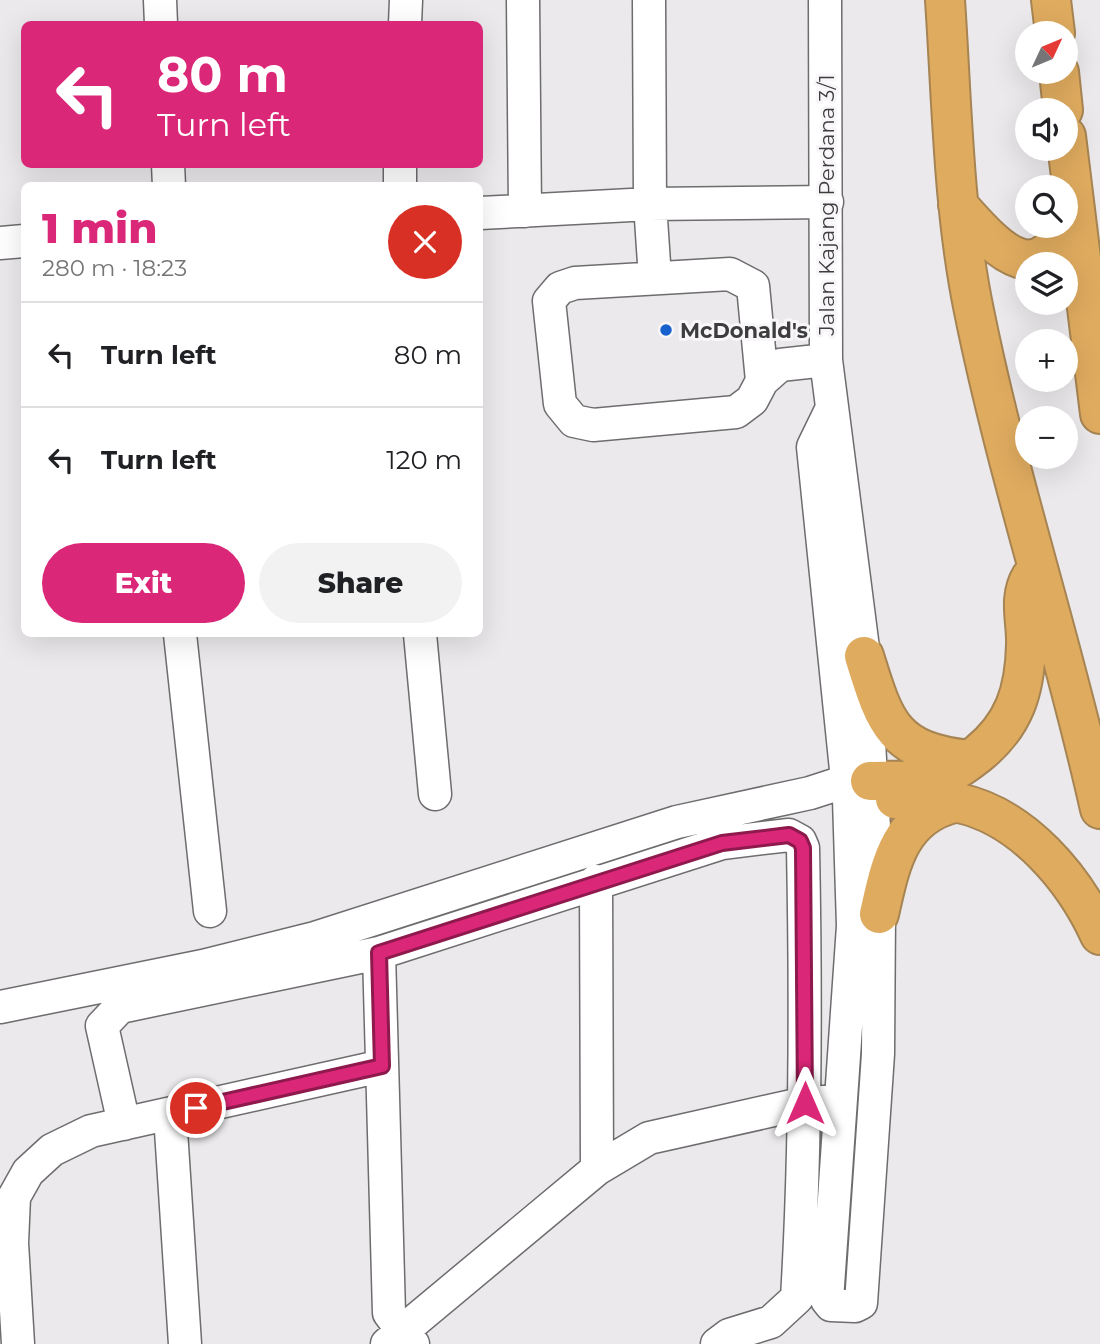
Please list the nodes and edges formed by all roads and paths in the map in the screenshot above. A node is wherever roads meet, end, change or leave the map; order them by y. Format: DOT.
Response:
graph roads {
  1 [pos="160,0"];
  2 [pos="406,0"];
  3 [pos="523,0"];
  4 [pos="649,0"];
  5 [pos="825,0"];
  6 [pos="945,0"];
  7 [pos="1051,0"];
  8 [pos="161,21"];
  9 [pos="405,21"];
  10 [pos="1054,21"];
  11 [pos="827,202"];
  12 [pos="650,204"];
  13 [pos="958,205"];
  14 [pos="525,211"];
  15 [pos="483,214"];
  16 [pos="1060,238"];
  17 [pos="1077,238"];
  18 [pos="21,241"];
  19 [pos="0,243"];
  20 [pos="655,278"];
  21 [pos="826,360"];
  22 [pos="762,381"];
  23 [pos="831,410"];
  24 [pos="1100,414"];
  25 [pos="1037,568"];
  26 [pos="180,637"];
  27 [pos="419,637"];
  28 [pos="864,656"];
  29 [pos="970,760"];
  30 [pos="859,790"];
  31 [pos="435,794"];
  32 [pos="956,802"];
  33 [pos="1100,809"];
  34 [pos="596,881"];
  35 [pos="210,911"];
  36 [pos="880,914"];
  37 [pos="1100,935"];
  38 [pos="379,953"];
  39 [pos="0,1007"];
  40 [pos="878,1054"];
  41 [pos="382,1066"];
  42 [pos="843,1102"];
  43 [pos="805,1103"];
  44 [pos="170,1115"];
  45 [pos="124,1124"];
  46 [pos="871,1150"];
  47 [pos="597,1169"];
  48 [pos="401,1340"];
  49 [pos="18,1344"];
  50 [pos="185,1344"];
  51 [pos="717,1344"];
  1 -- 8 [label="street"];
  2 -- 9 [label="street"];
  3 -- 14 [label="street"];
  4 -- 12 [label="street"];
  5 -- 11 [label="street, Jalan Kajang Perdana 3/1"];
  6 -- 13 [label="highway"];
  7 -- 10 [label="highway"];
  11 -- 12 [label="street"];
  11 -- 21 [label="street, Jalan Kajang Perdana 3/1"];
  12 -- 14 [label="street"];
  12 -- 20 [label="street"];
  13 -- 16 [label="highway"];
  13 -- 25 [label="highway"];
  14 -- 15 [label="street"];
  17 -- 24 [label="highway"];
  18 -- 19 [label="street"];
  20 -- 22 [label="street"];
  20 -- 22 [label="street"];
  21 -- 22 [label="street"];
  21 -- 23 [label="street, Jalan Kajang Perdana 3/1"];
  23 -- 28 [label="street, Jalan Kajang Perdana 3/1"];
  23 -- 30 [label="street"];
  25 -- 29 [label="highway"];
  25 -- 33 [label="highway"];
  26 -- 35 [label="street"];
  27 -- 31 [label="street"];
  28 -- 29 [label="highway"];
  28 -- 30 [label="street, Jalan Kajang Perdana 3/1"];
  29 -- 30 [label="highway"];
  30 -- 32 [label="highway"];
  30 -- 36 [label="street"];
  30 -- 39 [label="street"];
  30 -- 42 [label="street"];
  32 -- 36 [label="highway"];
  32 -- 37 [label="highway"];
  34 -- 38 [label="street"];
  34 -- 43 [label="street"];
  34 -- 47 [label="street"];
  36 -- 40 [label="street"];
  38 -- 41 [label="street"];
  38 -- 45 [label="street"];
  40 -- 42 [label="street"];
  40 -- 46 [label="street"];
  41 -- 44 [label="street"];
  41 -- 48 [label="street"];
  42 -- 43 [label="street"];
  42 -- 46 [label="street"];
  42 -- 46 [label="street"];
  43 -- 47 [label="street"];
  43 -- 51 [label="street"];
  44 -- 45 [label="street"];
  44 -- 50 [label="street"];
  45 -- 49 [label="street"];
  47 -- 48 [label="street"];
}
